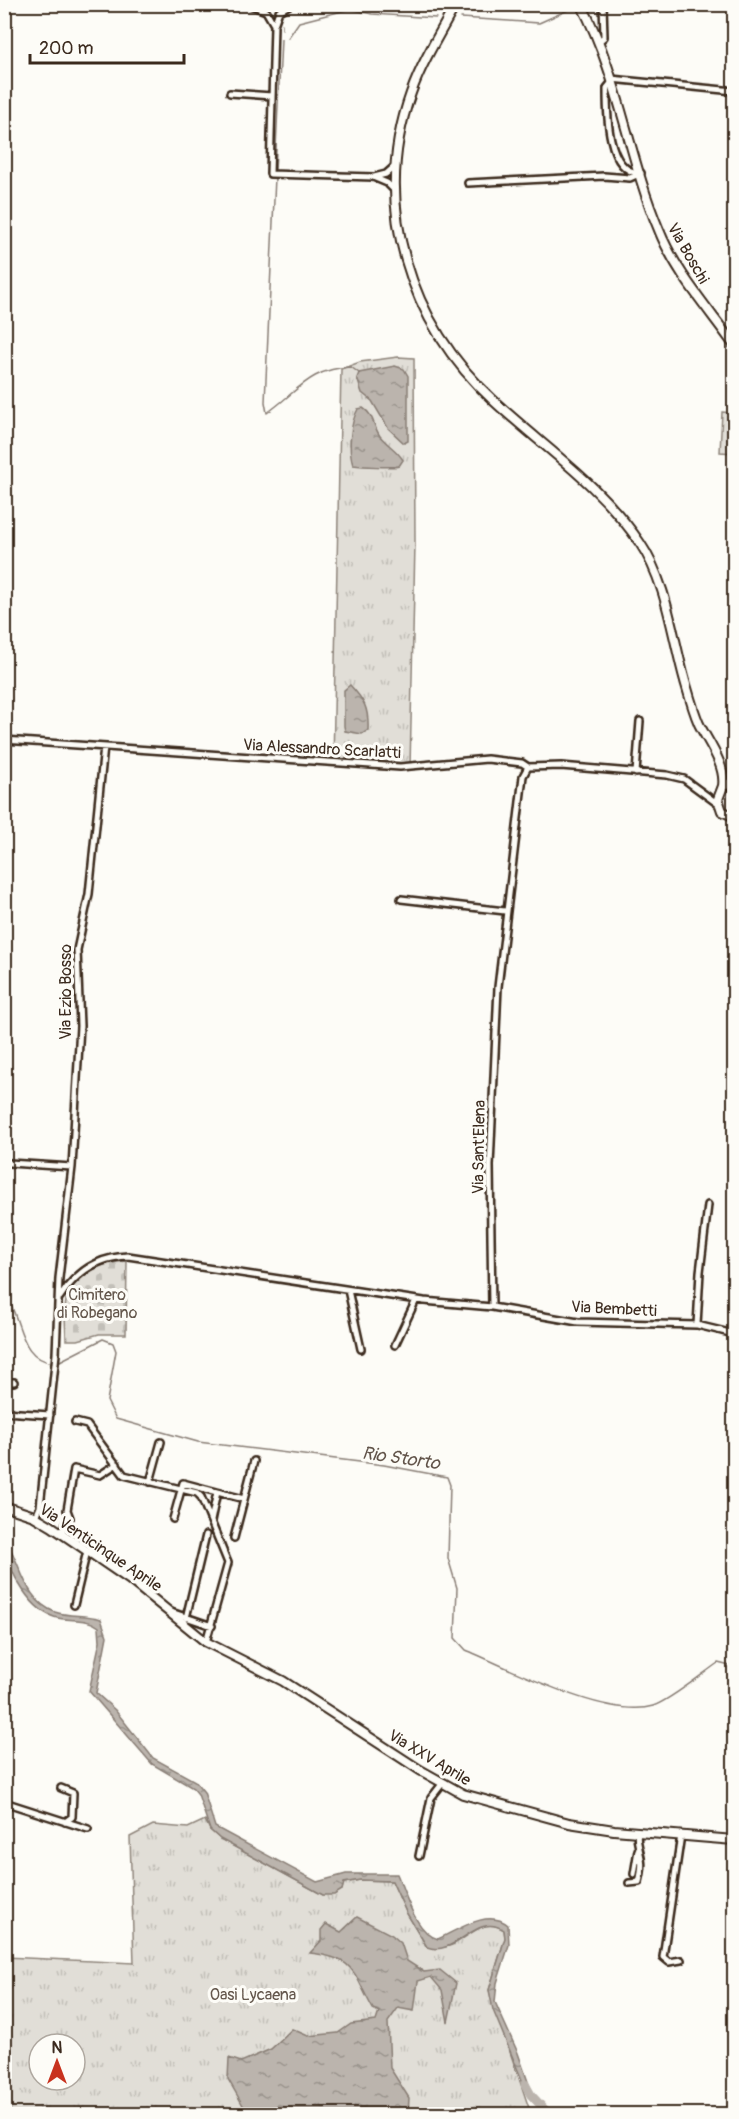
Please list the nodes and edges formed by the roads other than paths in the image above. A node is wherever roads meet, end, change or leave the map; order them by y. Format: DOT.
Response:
graph roads {
  1 [pos="248,4"];
  2 [pos="291,4"];
  3 [pos="456,4"];
  4 [pos="581,4"];
  5 [pos="603,4"];
  6 [pos="274,25"];
  7 [pos="598,42"];
  8 [pos="612,81"];
  9 [pos="735,91"];
  10 [pos="231,93"];
  11 [pos="272,96"];
  12 [pos="395,166"];
  13 [pos="640,173"];
  14 [pos="374,177"];
  15 [pos="468,183"];
  16 [pos="394,190"];
  17 [pos="733,340"];
  18 [pos="640,721"];
  19 [pos="4,740"];
  20 [pos="104,747"];
  21 [pos="717,759"];
  22 [pos="528,767"];
  23 [pos="636,773"];
  24 [pos="735,781"];
  25 [pos="721,788"];
  26 [pos="702,792"];
  27 [pos="718,804"];
  28 [pos="733,816"];
  29 [pos="401,899"];
  30 [pos="505,910"];
  31 [pos="4,1160"];
  32 [pos="72,1167"];
  33 [pos="708,1205"];
  34 [pos="348,1290"];
  35 [pos="59,1299"];
  36 [pos="416,1300"];
  37 [pos="492,1307"];
  38 [pos="697,1325"];
  39 [pos="735,1334"];
  40 [pos="395,1345"];
  41 [pos="361,1350"];
  42 [pos="4,1382"];
  43 [pos="14,1382"];
  44 [pos="4,1412"];
  45 [pos="50,1415"];
  46 [pos="75,1422"];
  47 [pos="160,1442"];
  48 [pos="254,1461"];
  49 [pos="117,1464"];
  50 [pos="150,1482"];
  51 [pos="180,1489"];
  52 [pos="217,1492"];
  53 [pos="244,1499"];
  54 [pos="4,1506"];
  55 [pos="36,1517"];
  56 [pos="173,1519"];
  57 [pos="211,1521"];
  58 [pos="61,1533"];
  59 [pos="206,1535"];
  60 [pos="234,1538"];
  61 [pos="87,1551"];
  62 [pos="74,1605"];
  63 [pos="167,1610"];
  64 [pos="186,1618"];
  65 [pos="212,1626"];
  66 [pos="206,1642"];
  67 [pos="442,1784"];
  68 [pos="61,1788"];
  69 [pos="4,1802"];
  70 [pos="65,1822"];
  71 [pos="88,1829"];
  72 [pos="637,1832"];
  73 [pos="681,1835"];
  74 [pos="735,1840"];
  75 [pos="638,1850"];
  76 [pos="419,1856"];
  77 [pos="634,1874"];
  78 [pos="629,1883"];
  79 [pos="681,1960"];
  1 -- 6 [label="street"];
  2 -- 6 [label="street"];
  3 -- 12 [label="main road"];
  4 -- 7 [label="main road, Via Boschi"];
  5 -- 7 [label="street"];
  6 -- 11 [label="street"];
  7 -- 8 [label="main road, Via Boschi"];
  8 -- 9 [label="street"];
  8 -- 13 [label="main road, Via Boschi"];
  8 -- 13 [label="street, Via Boschi"];
  10 -- 11 [label="street"];
  11 -- 14 [label="street"];
  12 -- 14 [label="street"];
  12 -- 16 [label="main road"];
  13 -- 15 [label="street"];
  13 -- 17 [label="main road, Via Boschi"];
  14 -- 16 [label="street"];
  16 -- 21 [label="main road"];
  18 -- 23 [label="street"];
  19 -- 20 [label="street, Via Alessandro Scarlatti"];
  20 -- 22 [label="street, Via Alessandro Scarlatti"];
  20 -- 32 [label="street, Via Ezio Bosso"];
  21 -- 24 [label="main road"];
  21 -- 25 [label="main road"];
  22 -- 23 [label="street, Via Alessandro Scarlatti"];
  22 -- 30 [label="street, Via Sant'Elena"];
  23 -- 26 [label="street, Via Alessandro Scarlatti"];
  24 -- 25 [label="main road"];
  25 -- 26 [label="street"];
  25 -- 27 [label="main road"];
  26 -- 27 [label="street, Via Alessandro Scarlatti"];
  27 -- 28 [label="main road"];
  29 -- 30 [label="street"];
  30 -- 37 [label="street, Via Sant'Elena"];
  31 -- 32 [label="street"];
  32 -- 35 [label="street, Via Ezio Bosso"];
  33 -- 38 [label="street"];
  34 -- 35 [label="street"];
  34 -- 36 [label="street"];
  34 -- 41 [label="street"];
  35 -- 45 [label="street, Via Ezio Bosso"];
  36 -- 37 [label="street"];
  36 -- 40 [label="street"];
  37 -- 38 [label="street, Via Bembetti"];
  38 -- 39 [label="street, Via Bembetti"];
  42 -- 43 [label="street"];
  44 -- 45 [label="street"];
  45 -- 55 [label="street"];
  46 -- 49 [label="street"];
  47 -- 50 [label="street"];
  48 -- 53 [label="street"];
  49 -- 50 [label="street"];
  49 -- 58 [label="street"];
  50 -- 51 [label="street"];
  51 -- 52 [label="street"];
  51 -- 56 [label="street"];
  51 -- 57 [label="street"];
  52 -- 53 [label="street"];
  52 -- 57 [label="street"];
  53 -- 60 [label="street"];
  54 -- 55 [label="main road, Via Venticinque Aprile"];
  55 -- 58 [label="main road, Via Venticinque Aprile"];
  57 -- 65 [label="street"];
  58 -- 61 [label="main road, Via Venticinque Aprile"];
  59 -- 64 [label="street"];
  61 -- 62 [label="street"];
  61 -- 63 [label="main road, Via Venticinque Aprile"];
  63 -- 64 [label="street"];
  63 -- 66 [label="main road, Via Venticinque Aprile"];
  64 -- 65 [label="street"];
  65 -- 66 [label="street"];
  66 -- 67 [label="main road, Via XXV Aprile"];
  67 -- 72 [label="main road, Via XXV Aprile"];
  67 -- 76 [label="street"];
  68 -- 70 [label="street"];
  69 -- 70 [label="street"];
  70 -- 71 [label="street"];
  72 -- 73 [label="main road, Via XXV Aprile"];
  72 -- 75 [label="street"];
  73 -- 74 [label="main road, Via XXV Aprile"];
  73 -- 79 [label="street"];
  75 -- 77 [label="street"];
  75 -- 78 [label="street"];
}
